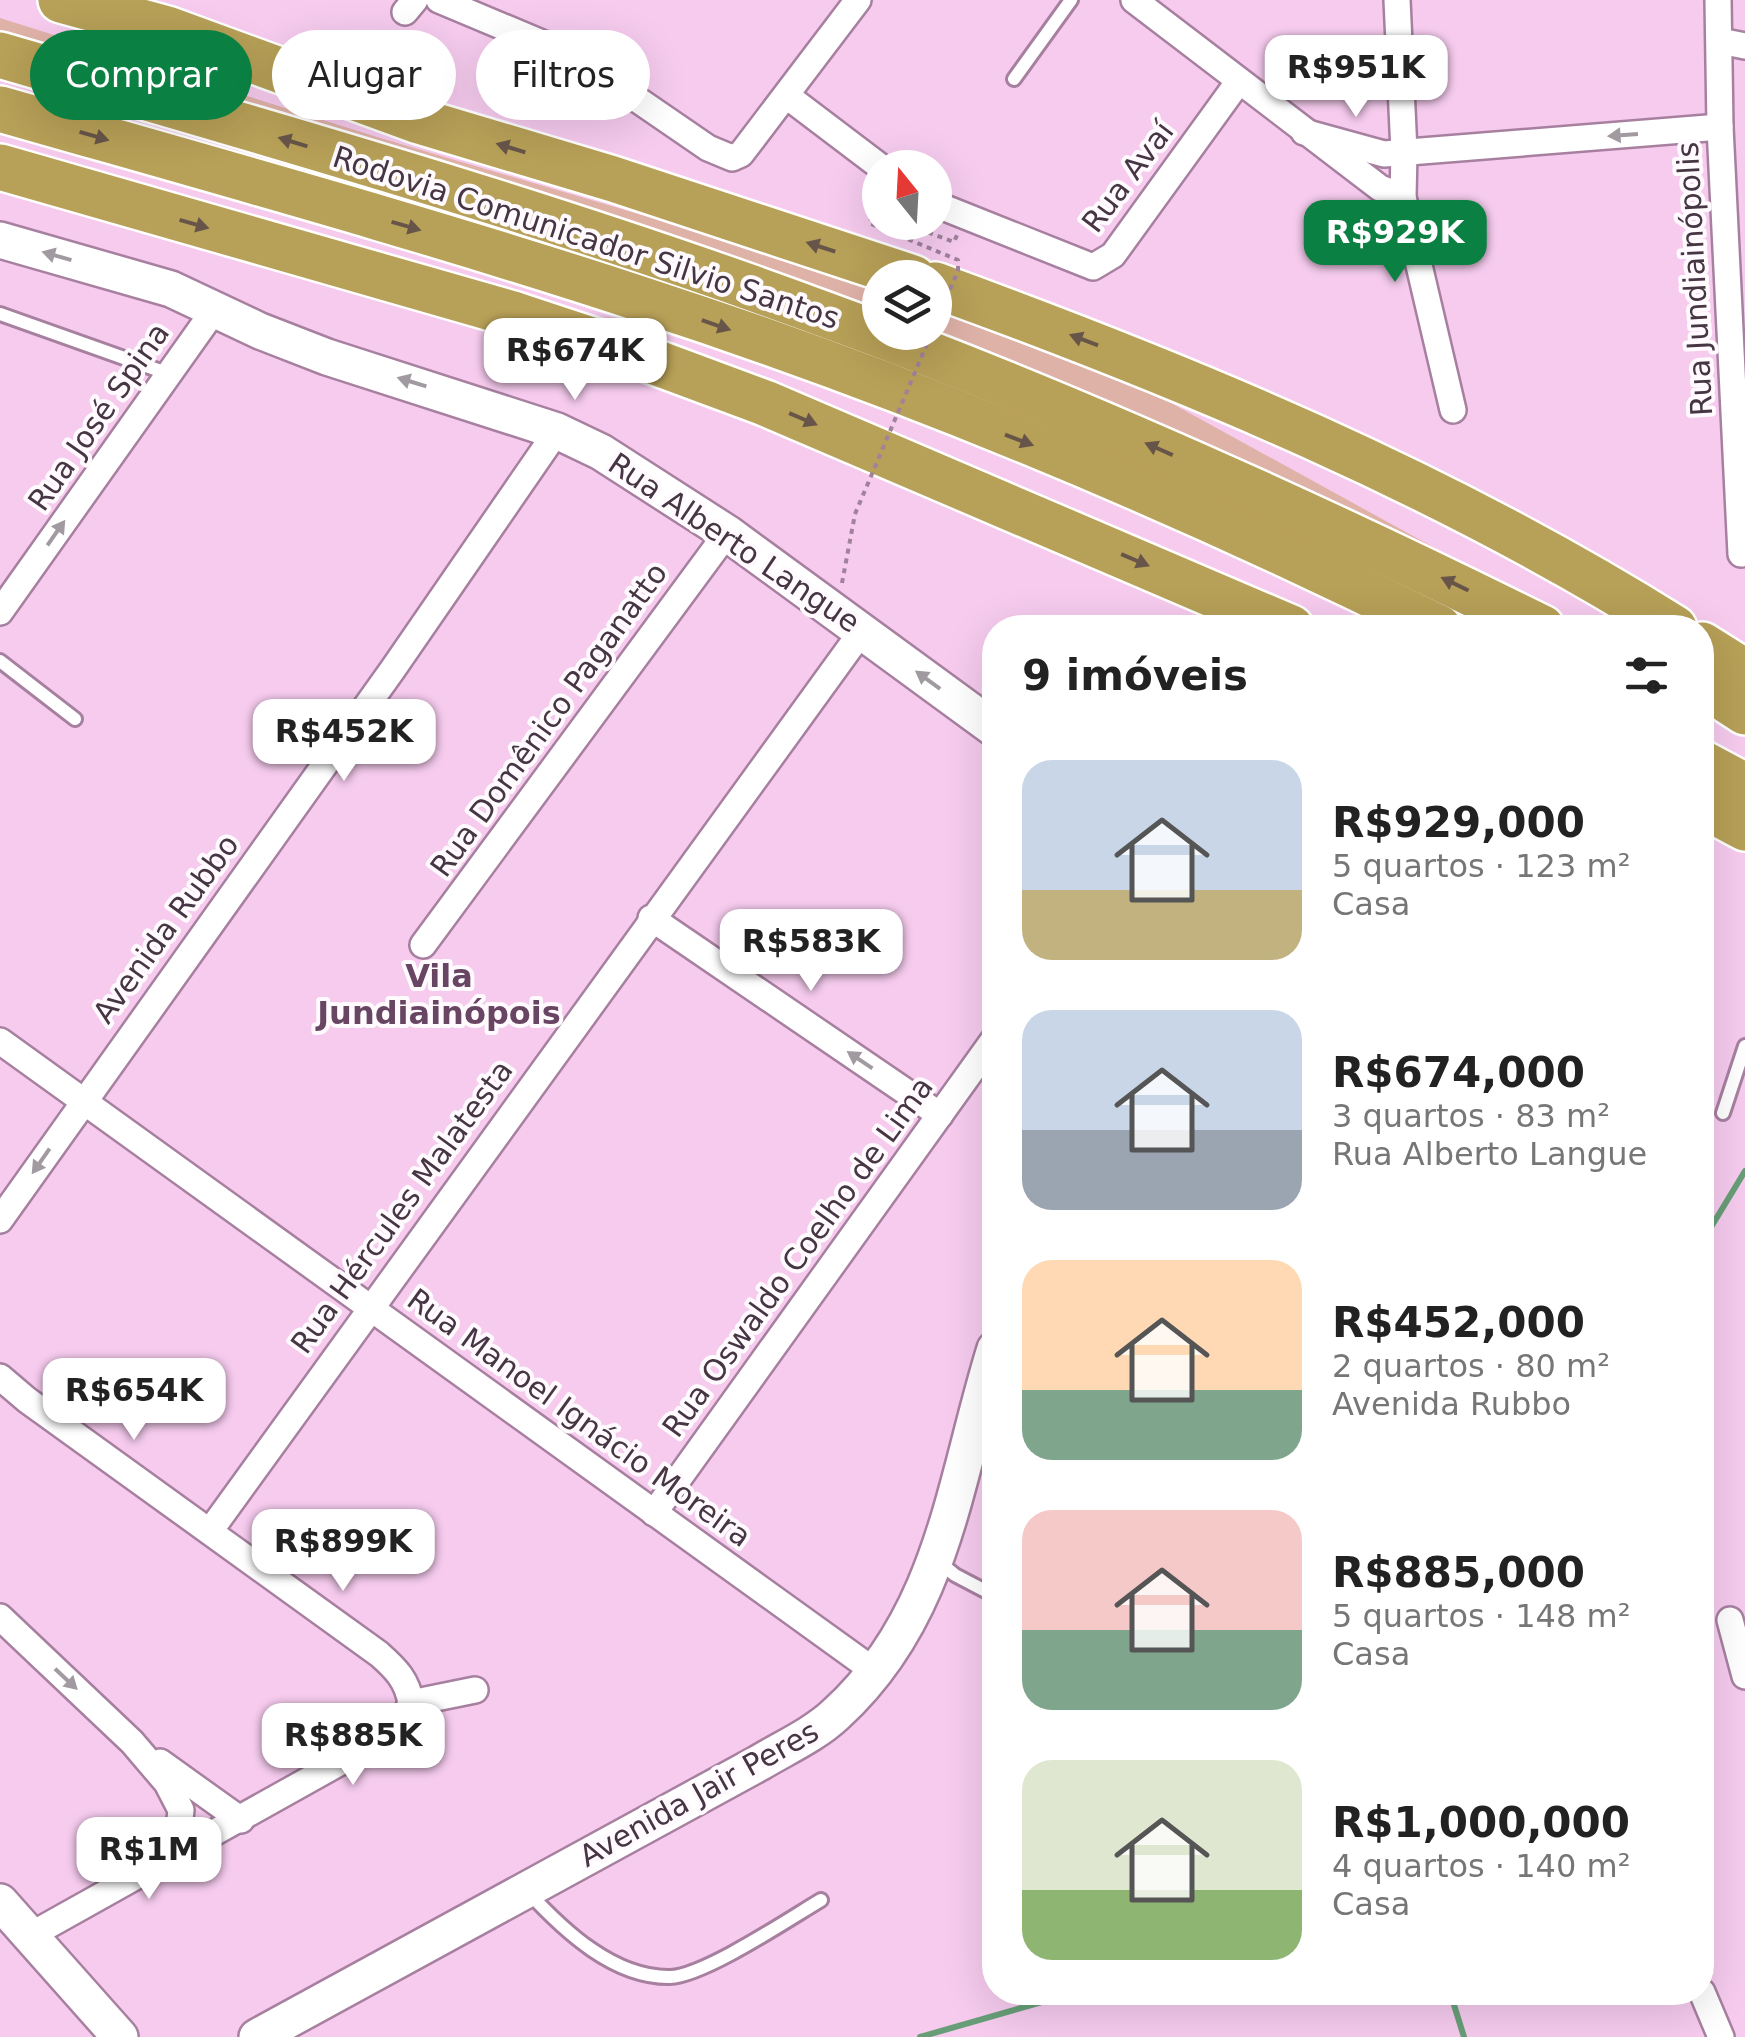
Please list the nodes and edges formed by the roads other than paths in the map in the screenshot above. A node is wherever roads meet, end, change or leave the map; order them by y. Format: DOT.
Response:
graph roads {
  1 [pos="61,0"];
  2 [pos="439,0"];
  3 [pos="858,0"];
  4 [pos="1071,0"];
  5 [pos="1134,0"];
  6 [pos="1397,0"];
  7 [pos="1718,0"];
  8 [pos="1732,44"];
  9 [pos="0,55"];
  10 [pos="1014,79"];
  11 [pos="1239,81"];
  12 [pos="787,96"];
  13 [pos="0,109"];
  14 [pos="1720,127"];
  15 [pos="1304,132"];
  16 [pos="1404,152"];
  17 [pos="862,153"];
  18 [pos="0,167"];
  19 [pos="1402,197"];
  20 [pos="952,211"];
  21 [pos="0,240"];
  22 [pos="862,261"];
  23 [pos="952,291"];
  24 [pos="216,309"];
  25 [pos="0,314"];
  26 [pos="1160,370"];
  27 [pos="169,374"];
  28 [pos="1453,410"];
  29 [pos="556,431"];
  30 [pos="727,533"];
  31 [pos="1741,554"];
  32 [pos="0,612"];
  33 [pos="1261,615"];
  34 [pos="1411,615"];
  35 [pos="1516,615"];
  36 [pos="1593,615"];
  37 [pos="1653,615"];
  38 [pos="849,622"];
  39 [pos="1714,653"];
  40 [pos="0,660"];
  41 [pos="1745,672"];
  42 [pos="1714,692"];
  43 [pos="1745,712"];
  44 [pos="1714,715"];
  45 [pos="76,719"];
  46 [pos="982,719"];
  47 [pos="1745,732"];
  48 [pos="1714,769"];
  49 [pos="1745,786"];
  50 [pos="1714,812"];
  51 [pos="1745,828"];
  52 [pos="1714,830"];
  53 [pos="1745,846"];
  54 [pos="651,918"];
  55 [pos="422,945"];
  56 [pos="0,1041"];
  57 [pos="1745,1046"];
  58 [pos="982,1056"];
  59 [pos="82,1102"];
  60 [pos="1722,1113"];
  61 [pos="940,1115"];
  62 [pos="0,1220"];
  63 [pos="370,1306"];
  64 [pos="0,1377"];
  65 [pos="982,1396"];
  66 [pos="0,1399"];
  67 [pos="27,1400"];
  68 [pos="654,1513"];
  69 [pos="210,1531"];
  70 [pos="937,1560"];
  71 [pos="982,1589"];
  72 [pos="0,1617"];
  73 [pos="1730,1620"];
  74 [pos="876,1673"];
  75 [pos="1745,1676"];
  76 [pos="475,1690"];
  77 [pos="412,1703"];
  78 [pos="132,1742"];
  79 [pos="241,1820"];
  80 [pos="176,1856"];
  81 [pos="526,1890"];
  82 [pos="821,1900"];
  83 [pos="0,1902"];
  84 [pos="31,1936"];
  85 [pos="1707,2005"];
  86 [pos="120,2037"];
  87 [pos="257,2037"];
  88 [pos="1721,2037"];
  22 -- 1 [label="highway, one-way"];
  2 -- 12 [label="street"];
  3 -- 12 [label="street"];
  4 -- 10 [label="lane"];
  5 -- 11 [label="street"];
  6 -- 16 [label="street"];
  7 -- 8 [label="street, Rua Jundiainópolis"];
  8 -- 14 [label="street, Rua Jundiainópolis"];
  35 -- 9 [label="highway, Rodovia Comunicador Silvio Santos, one-way"];
  11 -- 15 [label="street"];
  11 -- 20 [label="street, Rua Avaí"];
  12 -- 17 [label="street"];
  13 -- 34 [label="highway, Rodovia Comunicador Silvio Santos, one-way"];
  14 -- 16 [label="street, one-way"];
  14 -- 31 [label="street, Rua Jundiainópolis"];
  15 -- 16 [label="street"];
  15 -- 19 [label="street"];
  16 -- 19 [label="street"];
  18 -- 33 [label="highway, one-way"];
  19 -- 28 [label="street"];
  24 -- 21 [label="street, Rua Alberto Langue, one-way"];
  26 -- 23 [label="highway, one-way"];
  24 -- 27 [label="street, Rua José Spina"];
  29 -- 24 [label="street, Rua Alberto Langue, one-way"];
  25 -- 27 [label="lane"];
  26 -- 36 [label="highway"];
  26 -- 37 [label="highway"];
  32 -- 27 [label="street, Rua José Spina, one-way"];
  29 -- 30 [label="street, Rua Alberto Langue"];
  29 -- 59 [label="street, Avenida Rubbo"];
  30 -- 38 [label="street, Rua Alberto Langue"];
  30 -- 55 [label="street, Rua Domênico Paganatto"];
  46 -- 38 [label="street, Rua Alberto Langue, one-way"];
  38 -- 54 [label="street, Rua Hércules Malatesta"];
  39 -- 41 [label="highway"];
  40 -- 45 [label="lane"];
  42 -- 43 [label="highway"];
  44 -- 47 [label="highway"];
  48 -- 49 [label="highway"];
  50 -- 51 [label="highway"];
  52 -- 53 [label="highway"];
  61 -- 54 [label="street, one-way"];
  54 -- 63 [label="street, Rua Hércules Malatesta"];
  56 -- 59 [label="street, Rua Manoel Ignácio Moreira"];
  57 -- 60 [label="lane"];
  58 -- 61 [label="street, Rua Oswaldo Coelho de Lima"];
  59 -- 62 [label="street, Avenida Rubbo, one-way"];
  59 -- 63 [label="street, Rua Manoel Ignácio Moreira"];
  61 -- 68 [label="street, Rua Oswaldo Coelho de Lima"];
  63 -- 68 [label="street, Rua Manoel Ignácio Moreira"];
  63 -- 69 [label="street, Rua Hércules Malatesta"];
  64 -- 67 [label="street"];
  65 -- 70 [label="street, Avenida Jair Peres"];
  66 -- 67 [label="street"];
  67 -- 69 [label="street"];
  68 -- 74 [label="street, Rua Manoel Ignácio Moreira"];
  69 -- 77 [label="street"];
  70 -- 71 [label="lane"];
  70 -- 74 [label="street, Avenida Jair Peres"];
  72 -- 78 [label="street, one-way"];
  73 -- 75 [label="street"];
  74 -- 81 [label="street, Avenida Jair Peres"];
  76 -- 77 [label="street"];
  77 -- 79 [label="street"];
  78 -- 79 [label="street"];
  78 -- 80 [label="street"];
  79 -- 80 [label="street"];
  80 -- 84 [label="street"];
  81 -- 82 [label="lane"];
  81 -- 87 [label="street, Avenida Jair Peres"];
  83 -- 84 [label="street"];
  84 -- 86 [label="street"];
  85 -- 88 [label="street"];
}
